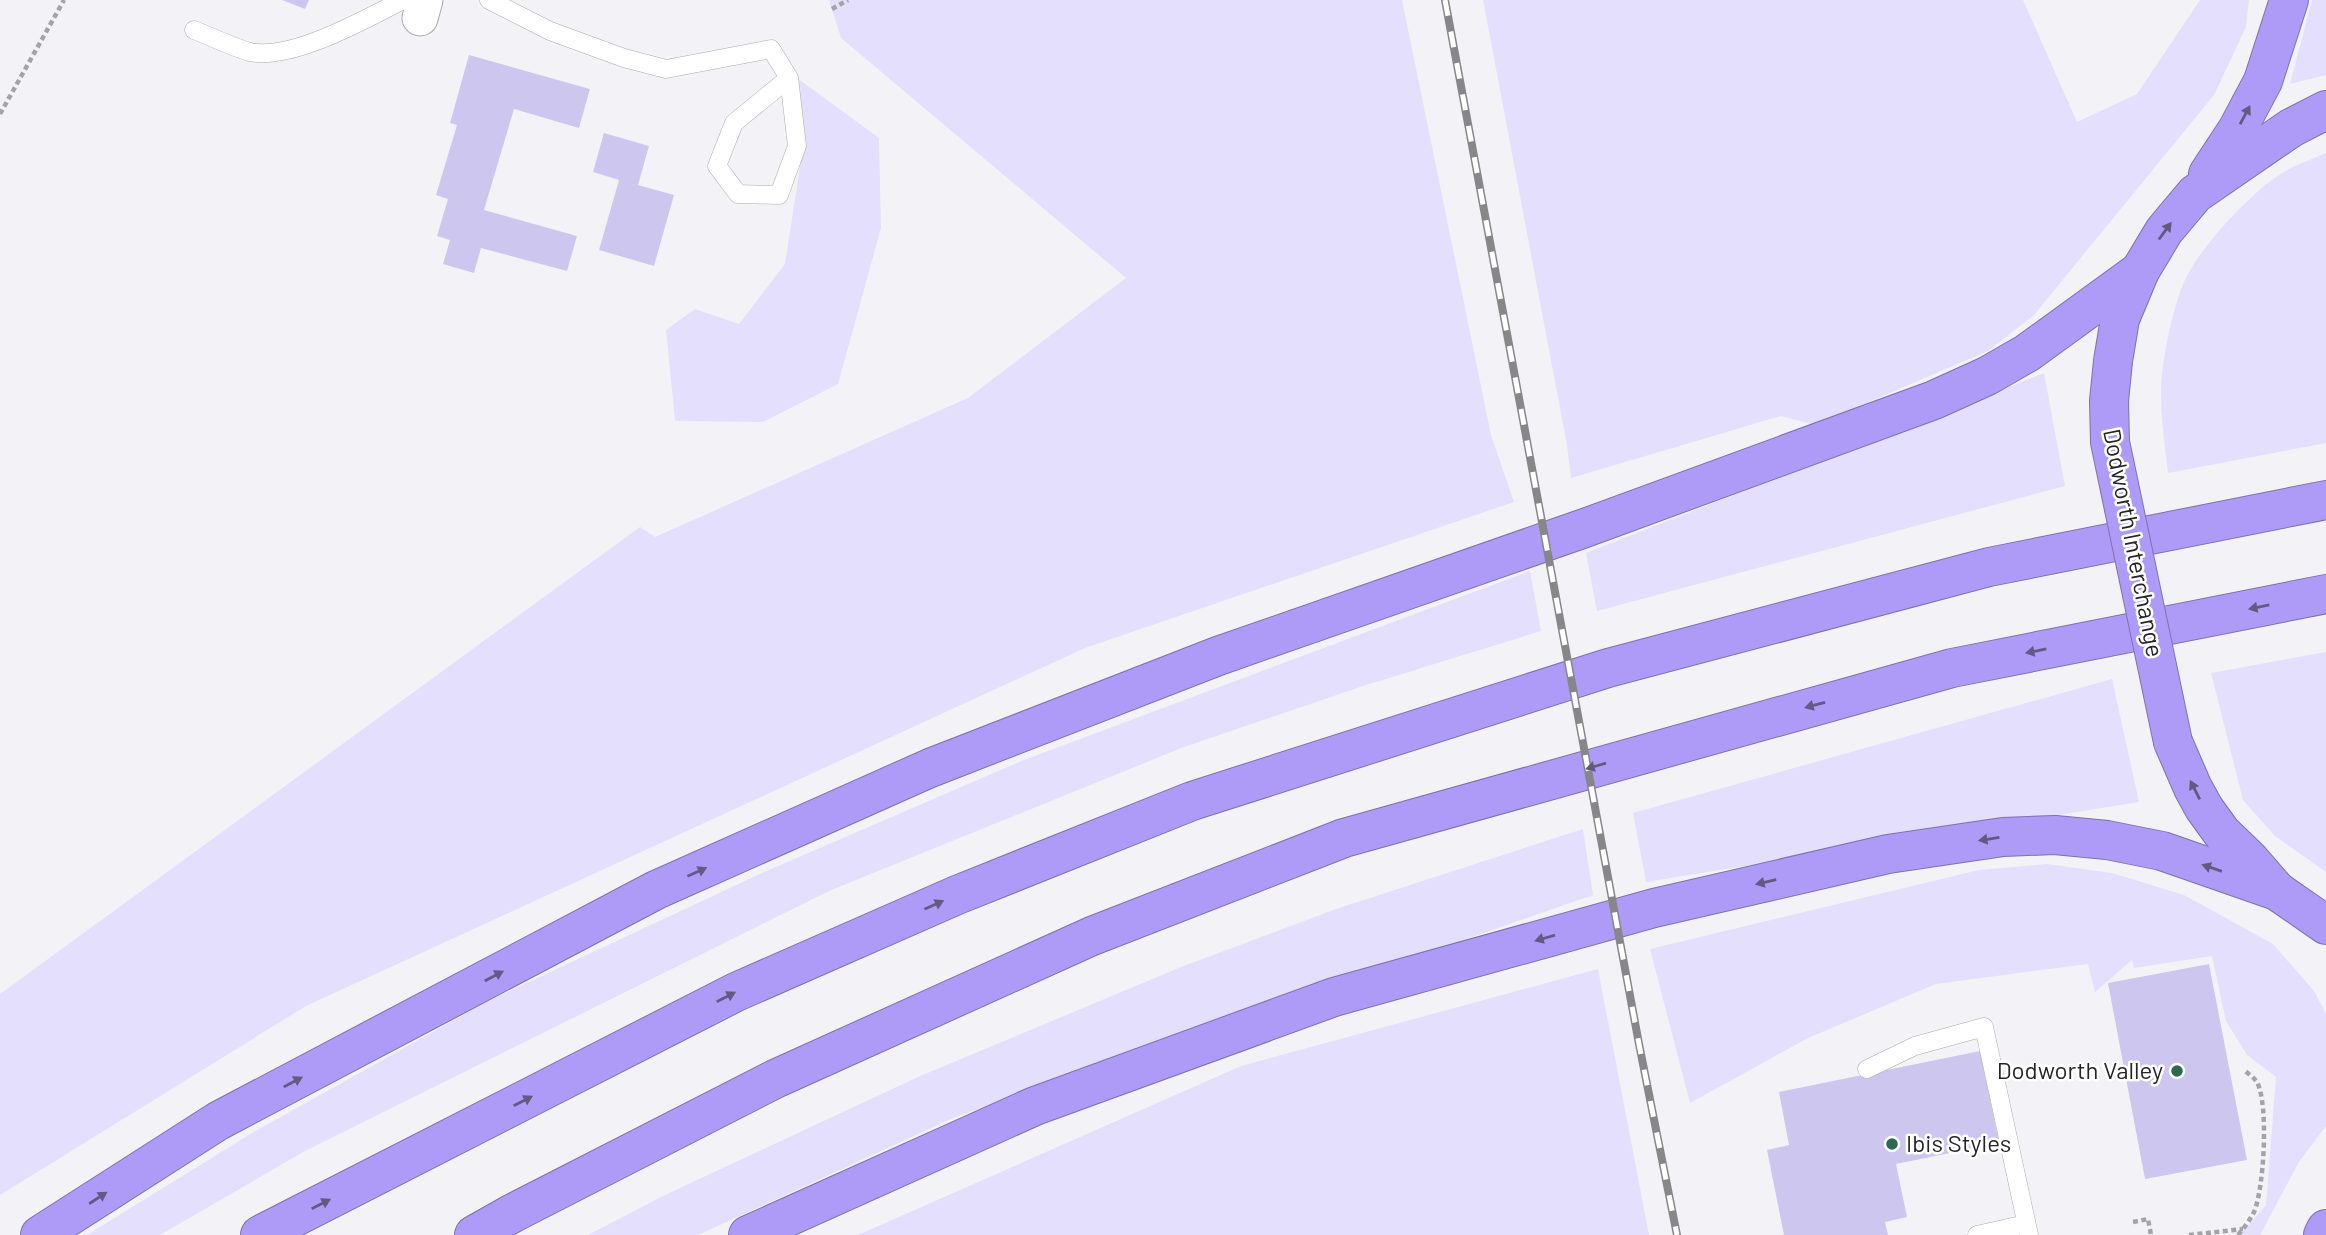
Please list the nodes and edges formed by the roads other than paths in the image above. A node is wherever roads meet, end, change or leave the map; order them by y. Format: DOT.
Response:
graph roads {
  1 [pos="489,0"];
  2 [pos="2289,0"];
  3 [pos="416,6"];
  4 [pos="194,30"];
  5 [pos="789,78"];
  6 [pos="2326,110"];
  7 [pos="2195,194"];
  8 [pos="2140,271"];
  9 [pos="2326,500"];
  10 [pos="2326,594"];
  11 [pos="2277,891"];
  12 [pos="2326,925"];
  13 [pos="1867,1069"];
  14 [pos="2326,1228"];
  15 [pos="2027,1229"];
  16 [pos="40,1235"];
  17 [pos="260,1235"];
  18 [pos="474,1235"];
  19 [pos="748,1235"];
  20 [pos="1977,1235"];
  21 [pos="2323,1235"];
  1 -- 5 [label="lane"];
  7 -- 2 [label="highway, one-way"];
  3 -- 4 [label="lane"];
  5 -- 5 [label="lane"];
  6 -- 7 [label="highway, Dodworth Interchange"];
  8 -- 7 [label="highway, Dodworth Interchange, one-way"];
  11 -- 8 [label="highway, Dodworth Interchange, one-way, bridge"];
  16 -- 8 [label="highway, one-way"];
  17 -- 9 [label="highway, one-way"];
  10 -- 18 [label="highway, one-way"];
  11 -- 12 [label="highway, Dodworth Interchange"];
  11 -- 19 [label="highway, one-way"];
  13 -- 15 [label="lane"];
  14 -- 21 [label="highway"];
  15 -- 20 [label="lane"];
}
